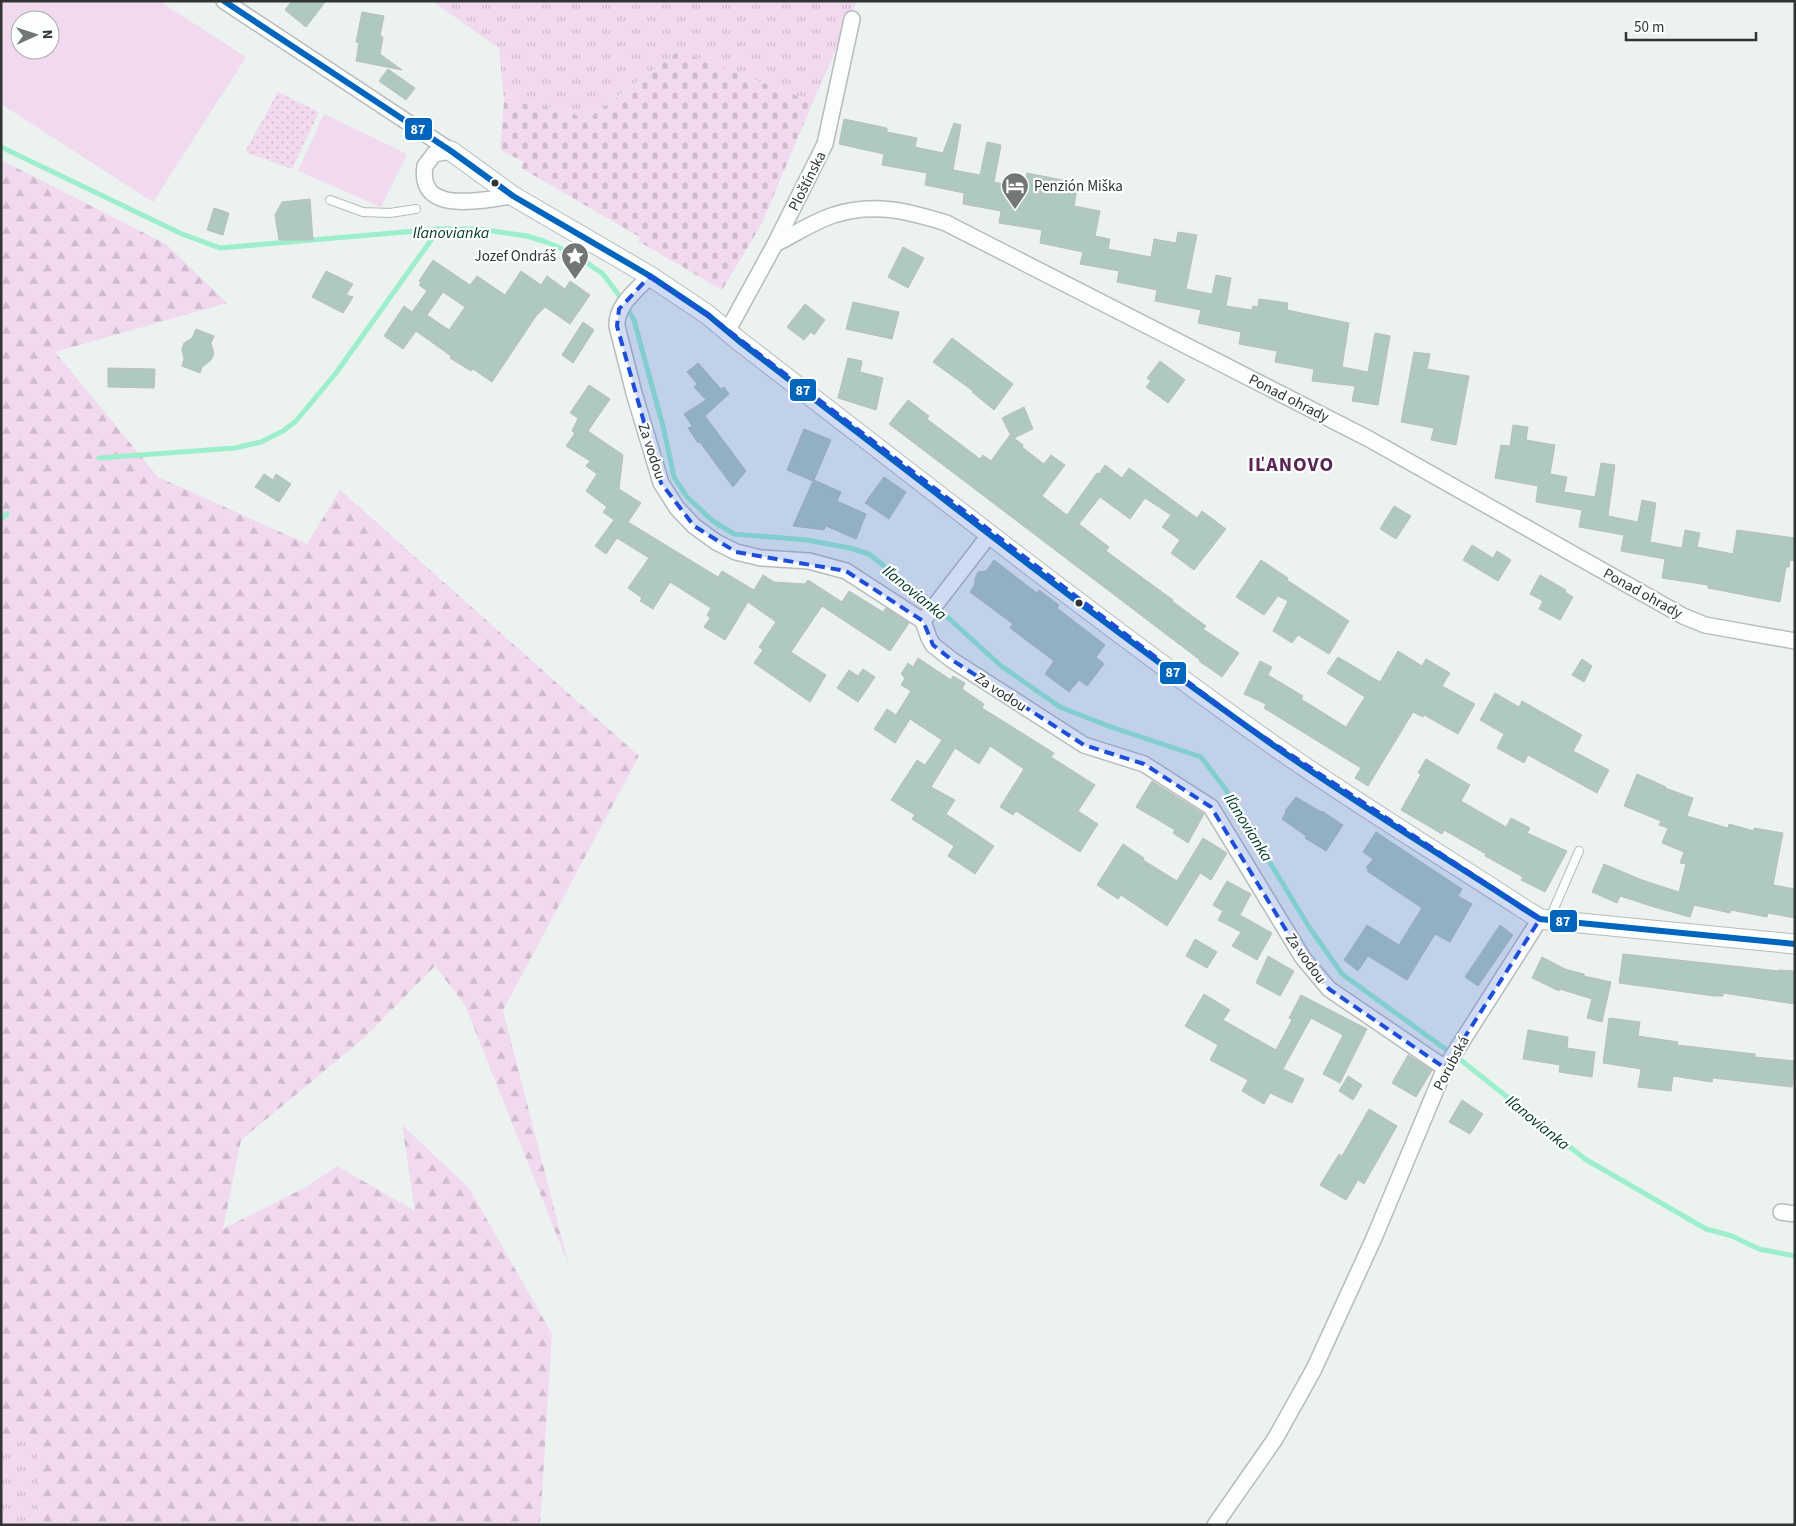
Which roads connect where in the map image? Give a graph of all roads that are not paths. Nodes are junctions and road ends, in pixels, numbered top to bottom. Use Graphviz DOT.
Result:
graph roads {
  1 [pos="224,1"];
  2 [pos="852,19"];
  3 [pos="451,151"];
  4 [pos="513,196"];
  5 [pos="330,200"];
  6 [pos="416,209"];
  7 [pos="775,244"];
  8 [pos="650,276"];
  9 [pos="728,330"];
  10 [pos="990,534"];
  11 [pos="925,618"];
  12 [pos="1795,641"];
  13 [pos="1579,851"];
  14 [pos="1544,919"];
  15 [pos="1795,944"];
  16 [pos="1447,1065"];
  17 [pos="1215,1525"];
  1 -- 3 [label="street"];
  2 -- 7 [label="street, Ploštínska"];
  3 -- 4 [label="street"];
  3 -- 4 [label="street"];
  4 -- 8 [label="street"];
  5 -- 6 [label="lane"];
  7 -- 9 [label="street, Ploštínska"];
  7 -- 12 [label="street, Ponad ohrady"];
  8 -- 9 [label="street"];
  8 -- 11 [label="street, Za vodou"];
  9 -- 10 [label="street"];
  10 -- 11 [label="street"];
  10 -- 14 [label="street"];
  11 -- 16 [label="street, Za vodou"];
  13 -- 14 [label="lane"];
  14 -- 15 [label="street"];
  14 -- 16 [label="street, Porubská"];
  16 -- 17 [label="street, Porubská"];
}
